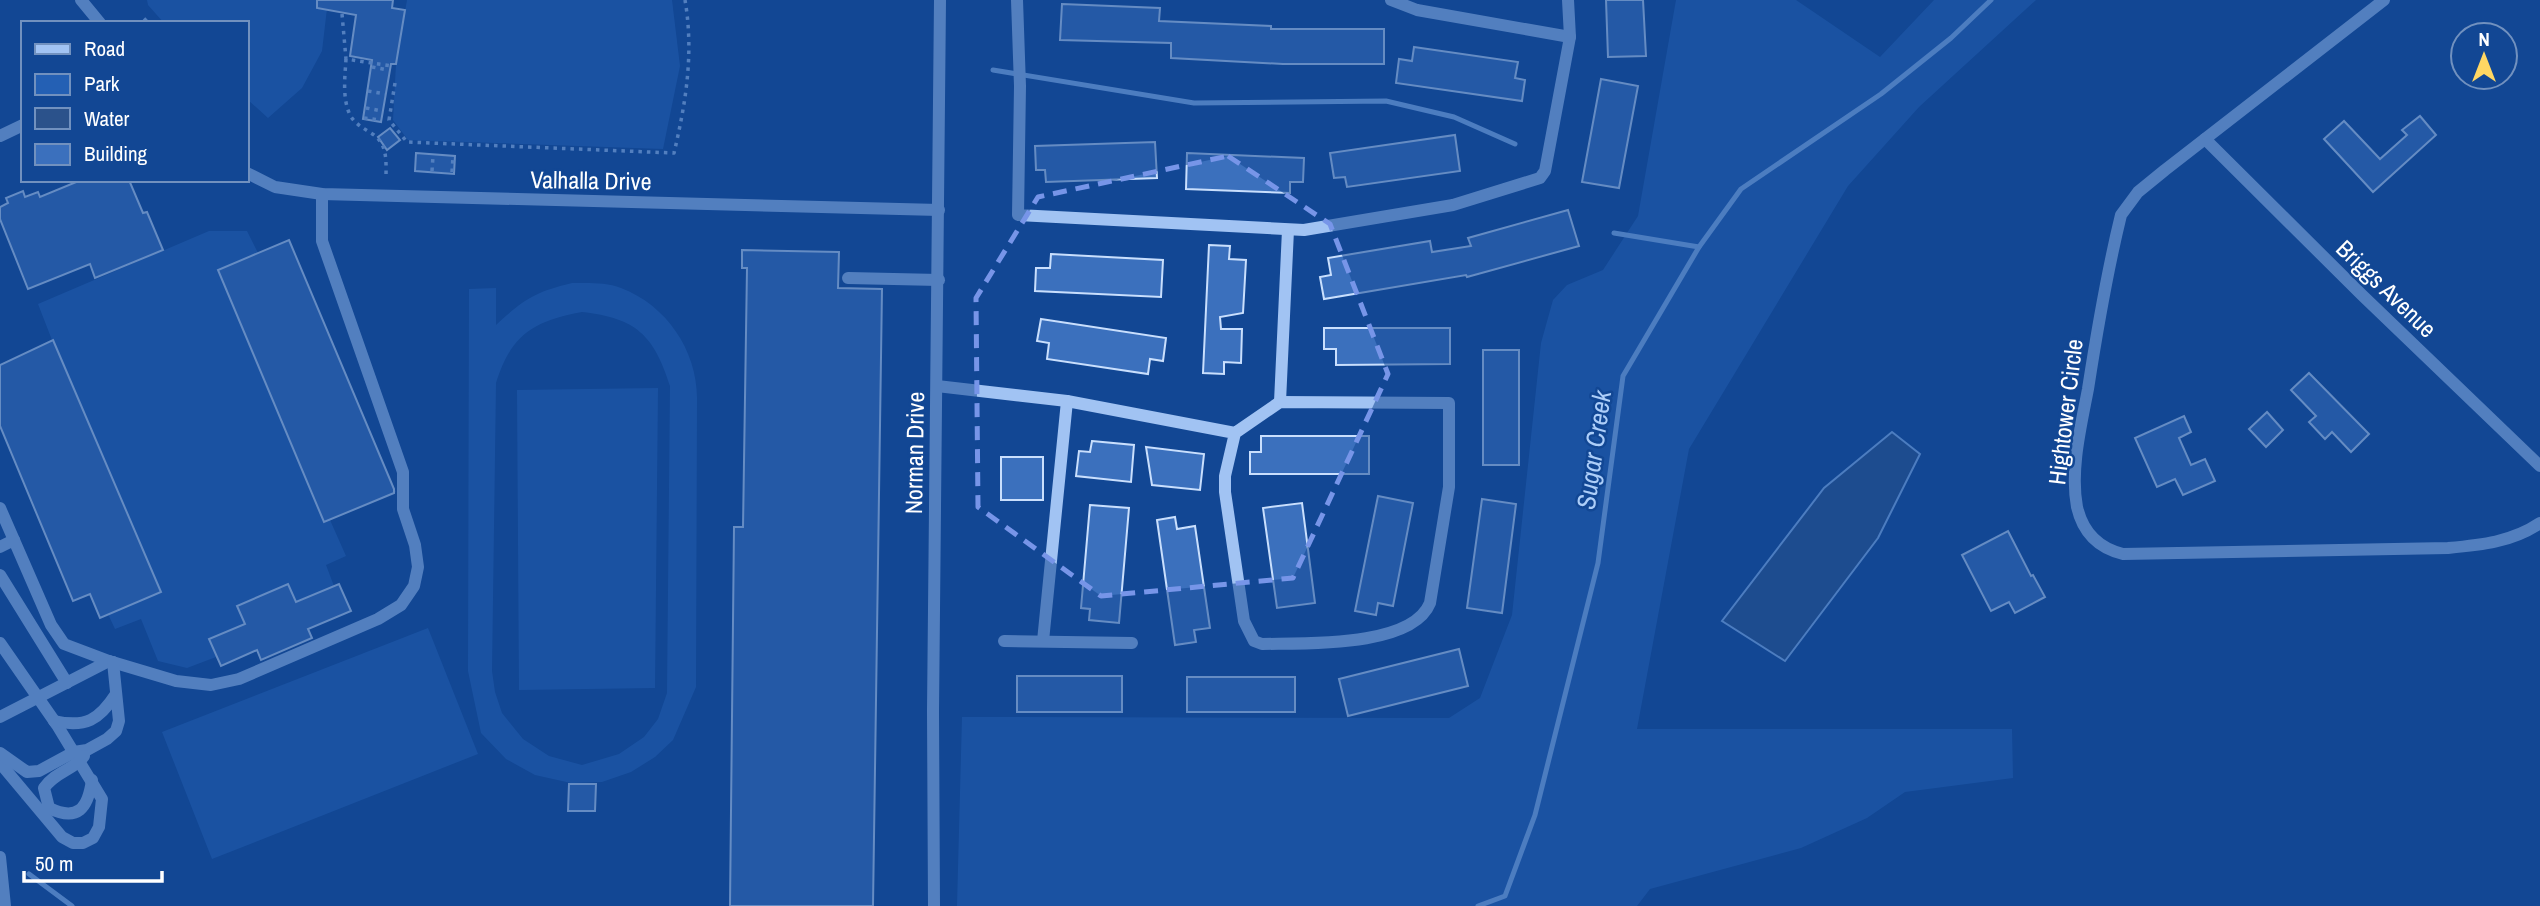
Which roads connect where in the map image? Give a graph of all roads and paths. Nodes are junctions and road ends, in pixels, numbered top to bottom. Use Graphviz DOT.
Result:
graph roads {
  1 [pos="81,0"];
  2 [pos="685,0"];
  3 [pos="940,0"];
  4 [pos="1017,0"];
  5 [pos="1391,0"];
  6 [pos="1568,0"];
  7 [pos="2384,0"];
  8 [pos="342,14"];
  9 [pos="149,16"];
  10 [pos="98,21"];
  11 [pos="144,21"];
  12 [pos="1570,37"];
  13 [pos="346,59"];
  14 [pos="372,67"];
  15 [pos="395,83"];
  16 [pos="369,91"];
  17 [pos="385,94"];
  18 [pos="366,108"];
  19 [pos="382,111"];
  20 [pos="364,118"];
  21 [pos="381,120"];
  22 [pos="21,126"];
  23 [pos="0,136"];
  24 [pos="2205,139"];
  25 [pos="433,156"];
  26 [pos="453,157"];
  27 [pos="432,171"];
  28 [pos="452,172"];
  29 [pos="248,174"];
  30 [pos="386,178"];
  31 [pos="322,194"];
  32 [pos="939,211"];
  33 [pos="1287,230"];
  34 [pos="848,278"];
  35 [pos="939,280"];
  36 [pos="937,386"];
  37 [pos="1067,401"];
  38 [pos="1280,402"];
  39 [pos="1235,433"];
  40 [pos="2540,466"];
  41 [pos="0,508"];
  42 [pos="2540,523"];
  43 [pos="14,540"];
  44 [pos="0,547"];
  45 [pos="0,575"];
  46 [pos="1004,641"];
  47 [pos="1043,641"];
  48 [pos="0,643"];
  49 [pos="1132,643"];
  50 [pos="111,662"];
  51 [pos="66,683"];
  52 [pos="116,694"];
  53 [pos="37,698"];
  54 [pos="0,717"];
  55 [pos="54,721"];
  56 [pos="0,755"];
  57 [pos="80,755"];
  58 [pos="92,780"];
  59 [pos="49,808"];
  60 [pos="50,822"];
  61 [pos="0,857"];
  62 [pos="5,906"];
  63 [pos="934,906"];
  1 -- 10 [label="street"];
  2 -- 15 [label="path"];
  3 -- 32 [label="street, Norman Drive"];
  4 -- 33 [label="street"];
  5 -- 12 [label="street"];
  6 -- 12 [label="street"];
  7 -- 24 [label="street, Hightower Circle"];
  8 -- 13 [label="path"];
  9 -- 11 [label="path"];
  12 -- 33 [label="street"];
  13 -- 14 [label="path"];
  13 -- 30 [label="path"];
  16 -- 17 [label="path"];
  18 -- 19 [label="path"];
  20 -- 21 [label="path"];
  22 -- 23 [label="street"];
  24 -- 40 [label="street, Briggs Avenue"];
  24 -- 42 [label="street, Hightower Circle"];
  25 -- 27 [label="path"];
  26 -- 28 [label="path"];
  29 -- 31 [label="street, Valhalla Drive"];
  31 -- 32 [label="street, Valhalla Drive"];
  31 -- 50 [label="street"];
  32 -- 35 [label="street, Norman Drive"];
  33 -- 38 [label="street"];
  34 -- 35 [label="street"];
  35 -- 36 [label="street, Norman Drive"];
  36 -- 37 [label="street"];
  36 -- 63 [label="street, Norman Drive"];
  37 -- 39 [label="street"];
  37 -- 47 [label="street"];
  38 -- 39 [label="street"];
  38 -- 39 [label="street"];
  41 -- 43 [label="street"];
  43 -- 44 [label="street"];
  43 -- 50 [label="street"];
  45 -- 51 [label="street"];
  46 -- 47 [label="street"];
  47 -- 49 [label="street"];
  48 -- 53 [label="street"];
  50 -- 51 [label="street"];
  50 -- 52 [label="street"];
  51 -- 53 [label="street"];
  52 -- 55 [label="street"];
  52 -- 57 [label="street"];
  53 -- 54 [label="street"];
  53 -- 55 [label="street"];
  55 -- 57 [label="street"];
  56 -- 57 [label="street"];
  56 -- 60 [label="street"];
  57 -- 58 [label="street"];
  57 -- 59 [label="street"];
  58 -- 59 [label="street"];
  58 -- 60 [label="street"];
  59 -- 60 [label="street"];
  61 -- 62 [label="street"];
}
